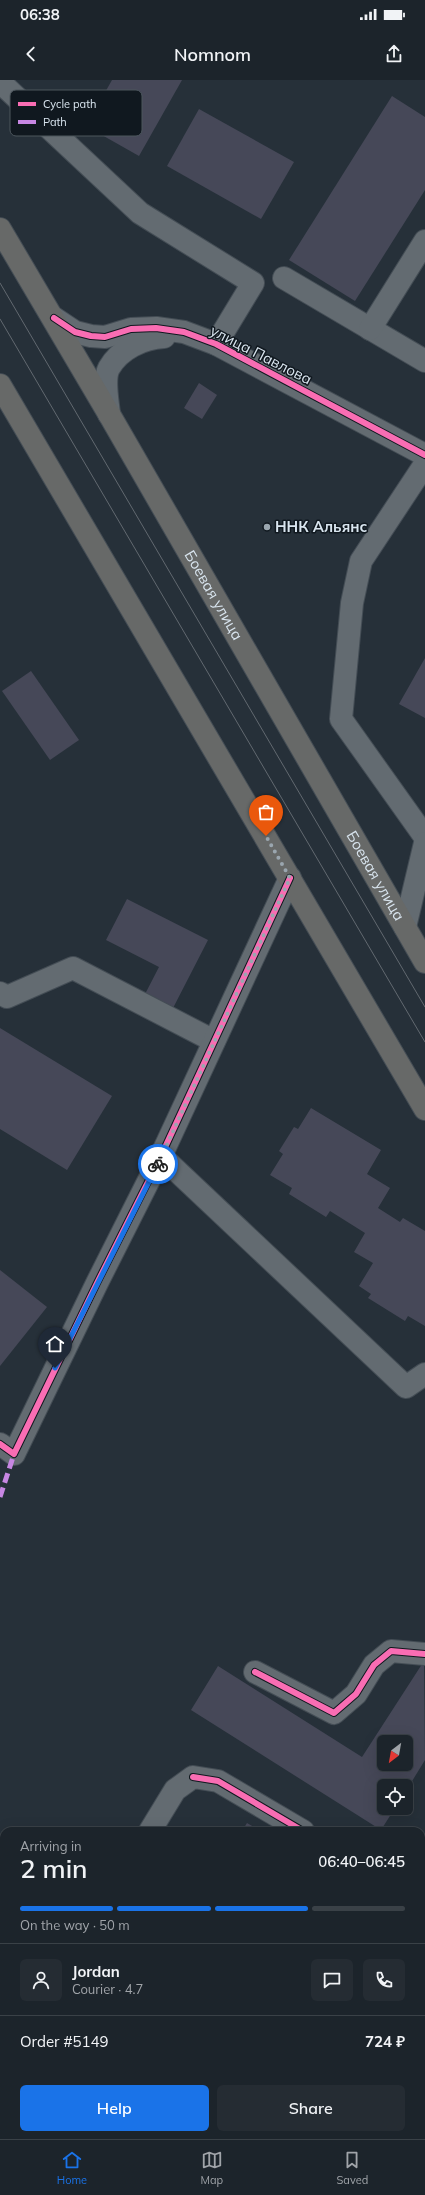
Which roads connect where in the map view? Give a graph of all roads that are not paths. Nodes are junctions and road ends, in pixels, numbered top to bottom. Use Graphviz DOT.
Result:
graph roads {
  1 [pos="0,82"];
  2 [pos="10,91"];
  3 [pos="58,136"];
  4 [pos="0,229"];
  5 [pos="425,241"];
  6 [pos="284,278"];
  7 [pos="54,318"];
  8 [pos="370,329"];
  9 [pos="216,344"];
  10 [pos="425,361"];
  11 [pos="0,385"];
  12 [pos="109,414"];
  13 [pos="425,455"];
  14 [pos="425,464"];
  15 [pos="425,837"];
  16 [pos="425,843"];
  17 [pos="290,878"];
  18 [pos="405,927"];
  19 [pos="425,962"];
  20 [pos="0,993"];
  21 [pos="214,1042"];
  22 [pos="425,1109"];
  23 [pos="162,1156"];
  24 [pos="425,1374"];
  25 [pos="0,1444"];
  26 [pos="425,1654"];
  27 [pos="255,1672"];
  28 [pos="152,1827"];
  29 [pos="296,1827"];
  1 -- 2 [label="street"];
  3 -- 9 [label="street"];
  4 -- 7 [label="main road, Боевая улица"];
  5 -- 8 [label="street"];
  6 -- 8 [label="street"];
  7 -- 9 [label="street, улица Павлова"];
  7 -- 12 [label="main road, Боевая улица"];
  8 -- 10 [label="street"];
  9 -- 12 [label="street, улица Павлова"];
  9 -- 13 [label="street, улица Павлова"];
  11 -- 17 [label="main road"];
  12 -- 18 [label="main road, Боевая улица"];
  14 -- 15 [label="street"];
  16 -- 18 [label="street"];
  17 -- 21 [label="street"];
  17 -- 22 [label="main road"];
  18 -- 19 [label="main road, Боевая улица"];
  20 -- 21 [label="street"];
  21 -- 23 [label="street"];
  23 -- 24 [label="street"];
  23 -- 25 [label="street"];
  26 -- 27 [label="street"];
  28 -- 29 [label="street"];
}
